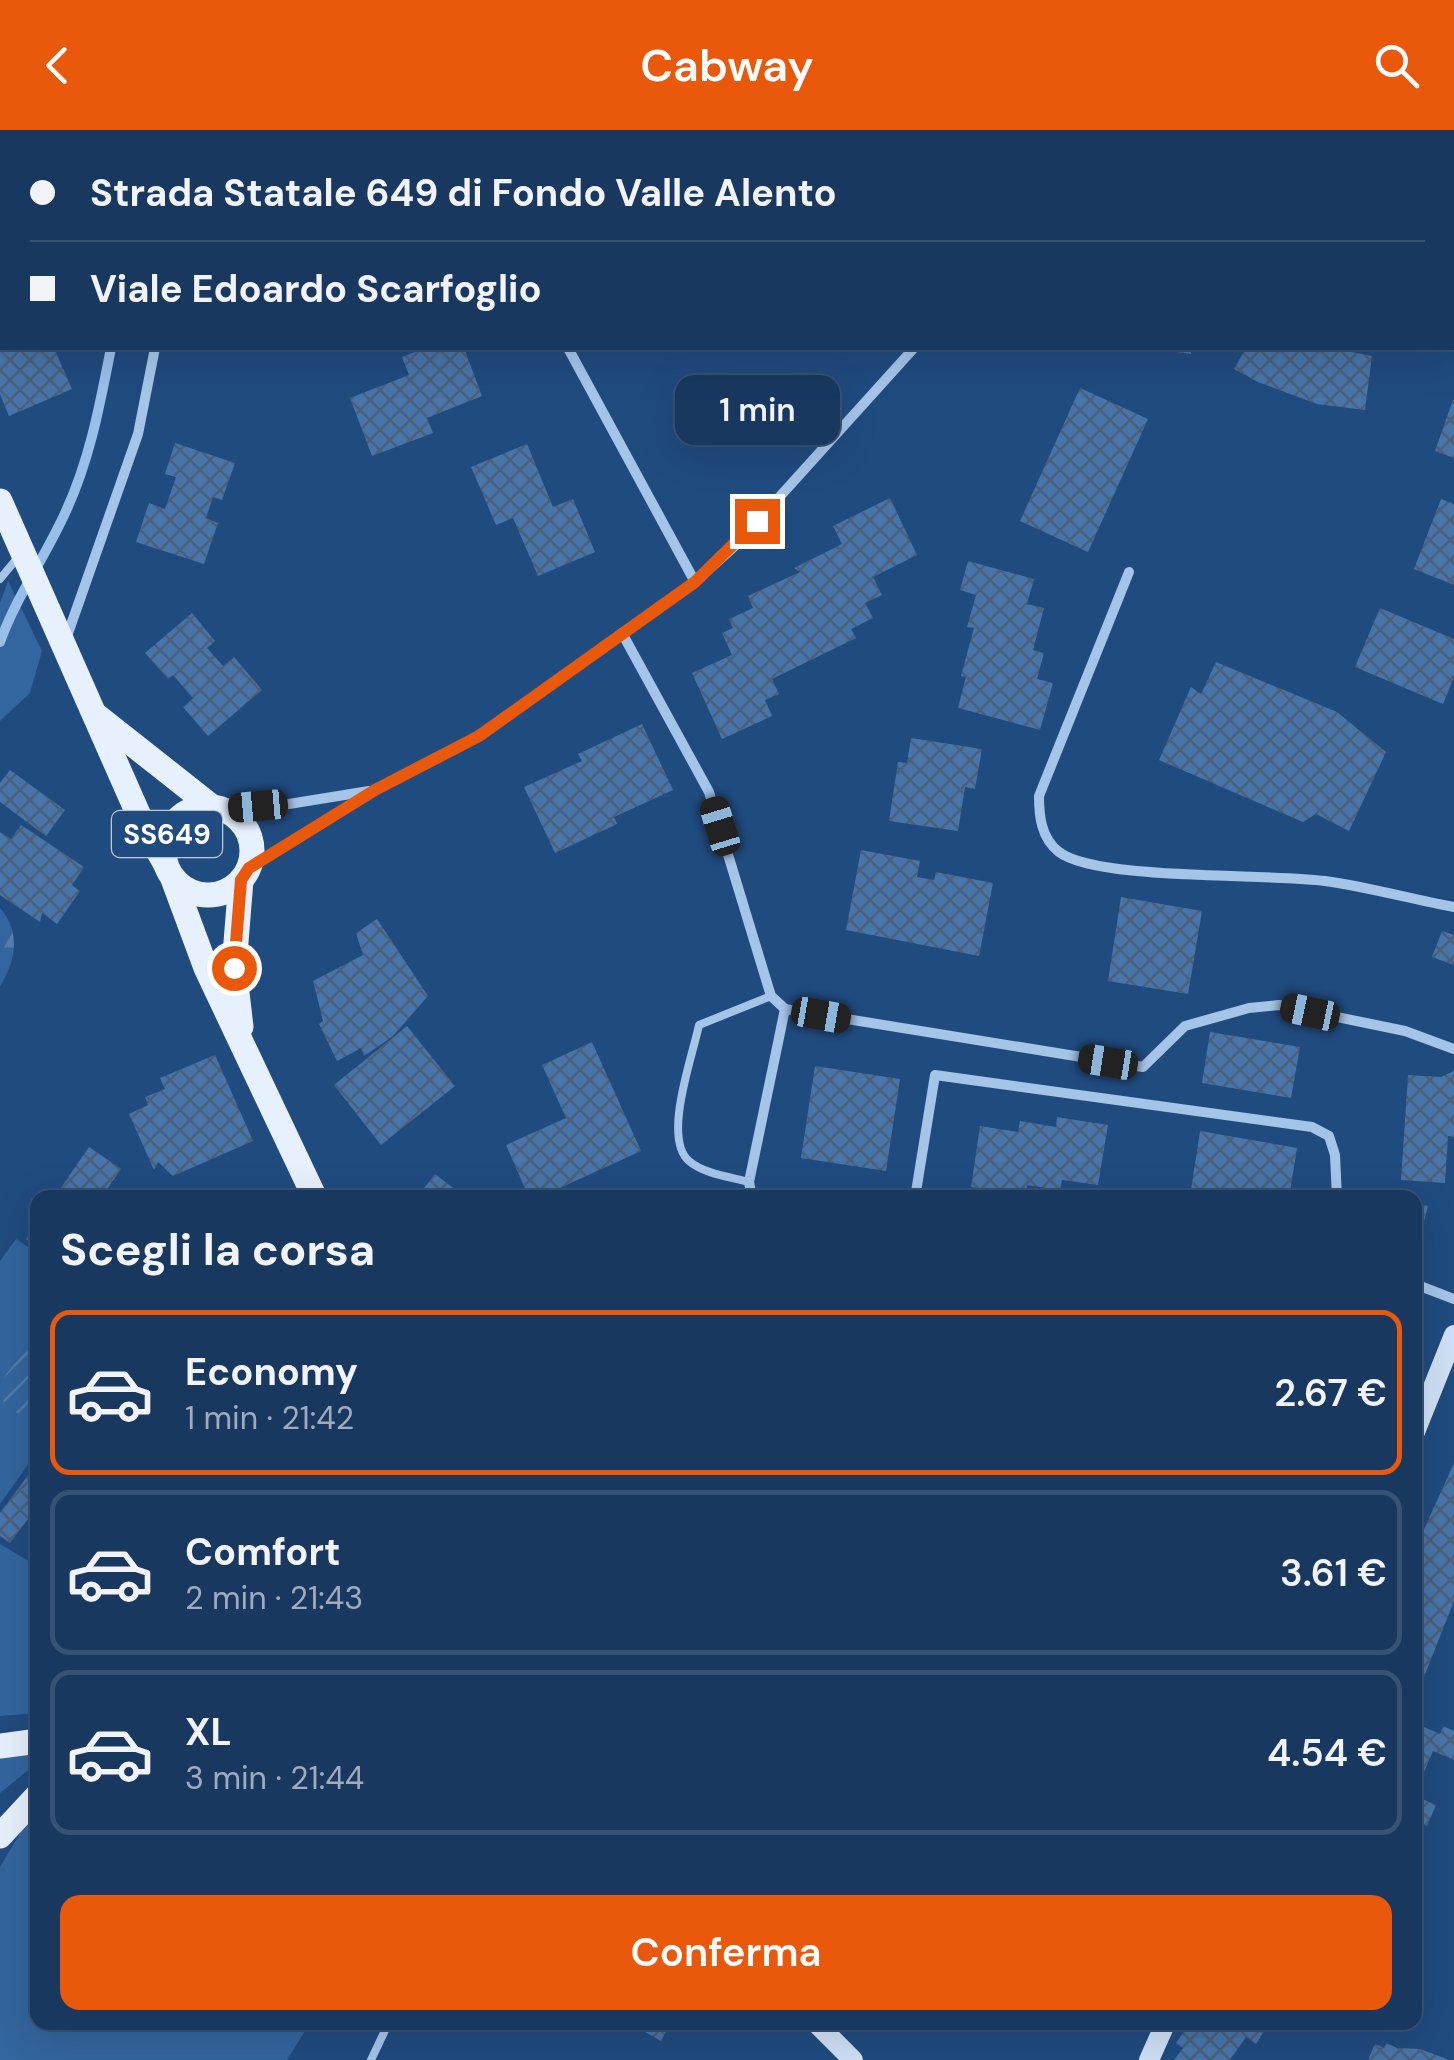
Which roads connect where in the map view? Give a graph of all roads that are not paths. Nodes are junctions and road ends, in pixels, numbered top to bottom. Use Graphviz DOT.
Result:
graph roads {
  1 [pos="156,350"];
  2 [pos="569,350"];
  3 [pos="912,350"];
  4 [pos="0,502"];
  5 [pos="18,541"];
  6 [pos="1129,572"];
  7 [pos="0,579"];
  8 [pos="695,582"];
  9 [pos="622,632"];
  10 [pos="64,645"];
  11 [pos="94,714"];
  12 [pos="375,790"];
  13 [pos="217,808"];
  14 [pos="170,872"];
  15 [pos="245,874"];
  16 [pos="1454,908"];
  17 [pos="771,996"];
  18 [pos="785,1009"];
  19 [pos="1454,1049"];
  20 [pos="244,1052"];
  21 [pos="749,1182"];
  22 [pos="311,1190"];
  23 [pos="750,1190"];
  24 [pos="916,1190"];
  25 [pos="1337,1190"];
  26 [pos="1422,1287"];
  27 [pos="1454,1299"];
  28 [pos="1454,1335"];
  29 [pos="1422,1415"];
  30 [pos="30,1742"];
  31 [pos="0,1746"];
  32 [pos="30,1803"];
  33 [pos="0,1836"];
  34 [pos="384,2030"];
  35 [pos="823,2030"];
  36 [pos="1162,2030"];
  37 [pos="1149,2057"];
  38 [pos="371,2060"];
  39 [pos="853,2060"];
  1 -- 10 [label="street"];
  2 -- 8 [label="street"];
  3 -- 8 [label="street"];
  4 -- 5 [label="main road, SS649"];
  5 -- 7 [label="lane"];
  5 -- 10 [label="main road, SS649"];
  6 -- 16 [label="street"];
  8 -- 9 [label="street"];
  9 -- 12 [label="street"];
  9 -- 17 [label="street"];
  10 -- 11 [label="main road, SS649"];
  11 -- 13 [label="main road, SS649"];
  11 -- 14 [label="main road, SS649"];
  12 -- 13 [label="street"];
  12 -- 15 [label="street"];
  13 -- 14 [label="main road, SS649"];
  13 -- 15 [label="main road, SS649"];
  14 -- 15 [label="main road, SS649"];
  14 -- 20 [label="main road, SS649"];
  15 -- 20 [label="main road, SS649"];
  17 -- 18 [label="street"];
  17 -- 21 [label="lane"];
  18 -- 19 [label="street"];
  18 -- 21 [label="street"];
  20 -- 22 [label="main road, SS649"];
  21 -- 23 [label="street"];
  24 -- 25 [label="street"];
  26 -- 27 [label="street"];
  28 -- 29 [label="main road"];
  30 -- 31 [label="main road"];
  32 -- 33 [label="main road"];
  34 -- 38 [label="lane"];
  35 -- 39 [label="main road"];
  36 -- 37 [label="main road"];
}
